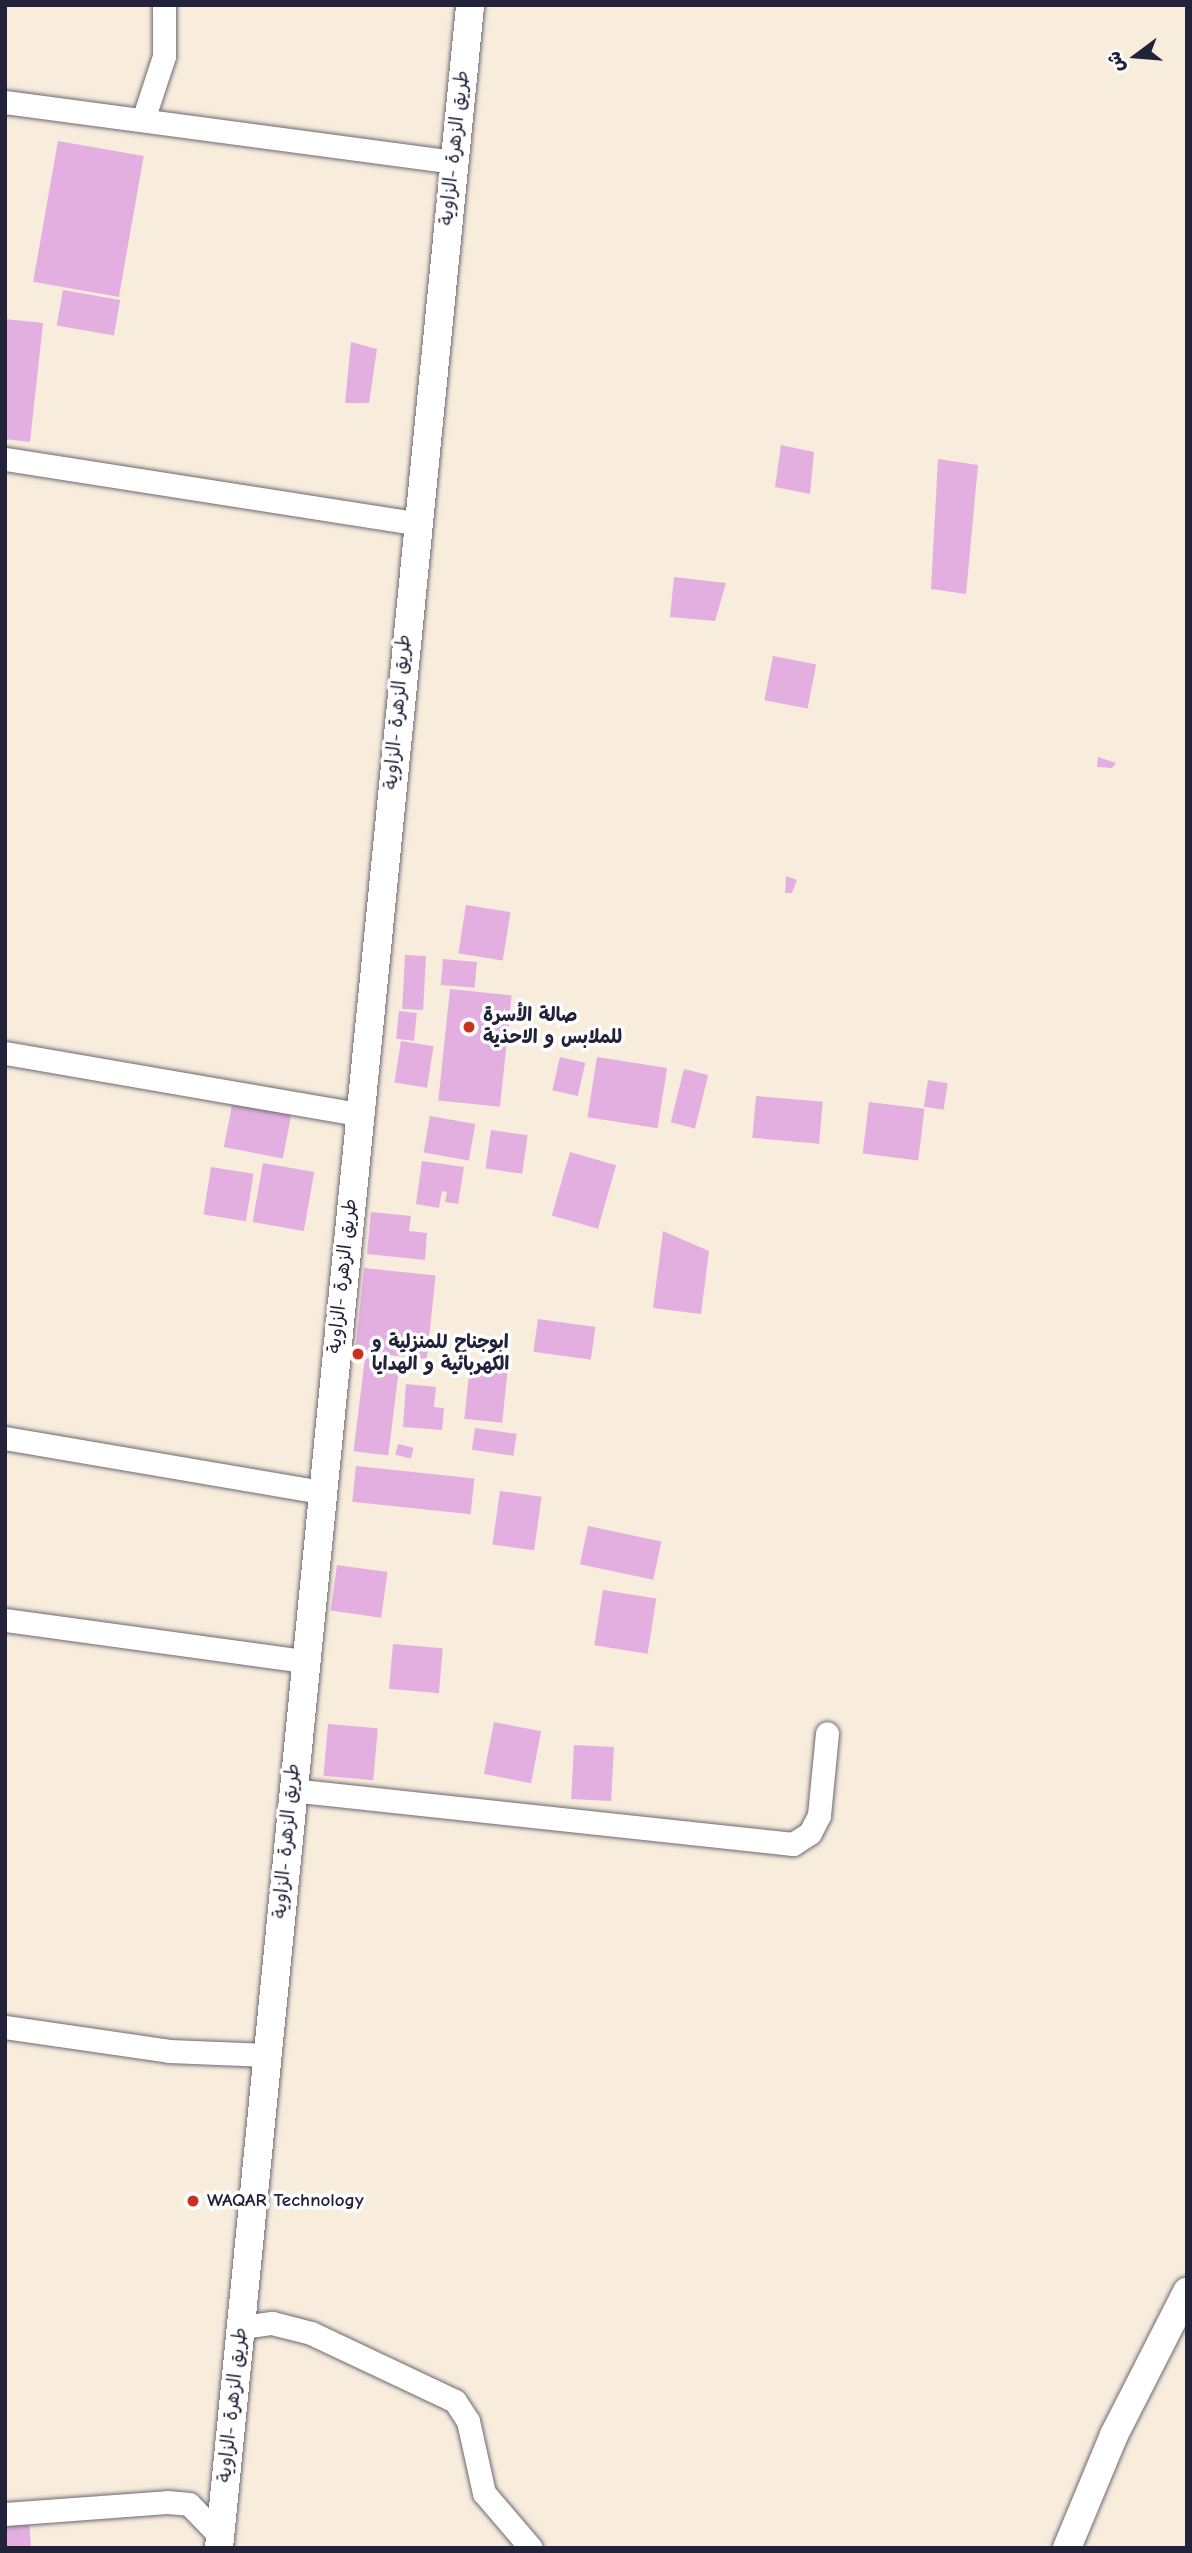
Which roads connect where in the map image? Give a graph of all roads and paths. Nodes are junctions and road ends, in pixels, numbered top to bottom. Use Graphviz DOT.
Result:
graph roads {
  1 [pos="164,5"];
  2 [pos="470,5"];
  3 [pos="5,102"];
  4 [pos="143,120"];
  5 [pos="453,162"];
  6 [pos="5,459"];
  7 [pos="415,523"];
  8 [pos="5,1053"];
  9 [pos="359,1114"];
  10 [pos="5,1438"];
  11 [pos="322,1492"];
  12 [pos="5,1620"];
  13 [pos="304,1661"];
  14 [pos="827,1733"];
  15 [pos="291,1790"];
  16 [pos="5,2027"];
  17 [pos="267,2056"];
  18 [pos="1187,2292"];
  19 [pos="242,2327"];
  20 [pos="5,2514"];
  21 [pos="219,2542"];
  22 [pos="531,2548"];
  23 [pos="1067,2548"];
  1 -- 4 [label="street"];
  2 -- 5 [label="main road, طريق الزهرة -الزاوية"];
  3 -- 4 [label="street"];
  4 -- 5 [label="street"];
  5 -- 7 [label="main road, طريق الزهرة -الزاوية"];
  6 -- 7 [label="street"];
  7 -- 9 [label="main road, طريق الزهرة -الزاوية"];
  8 -- 9 [label="street"];
  9 -- 11 [label="main road, طريق الزهرة -الزاوية"];
  10 -- 11 [label="street"];
  11 -- 13 [label="main road, طريق الزهرة -الزاوية"];
  12 -- 13 [label="street"];
  13 -- 15 [label="main road, طريق الزهرة -الزاوية"];
  14 -- 15 [label="street"];
  15 -- 17 [label="main road, طريق الزهرة -الزاوية"];
  16 -- 17 [label="street"];
  17 -- 19 [label="main road, طريق الزهرة -الزاوية"];
  18 -- 23 [label="main road"];
  19 -- 21 [label="main road, طريق الزهرة -الزاوية"];
  19 -- 22 [label="street"];
  20 -- 21 [label="street"];
}
